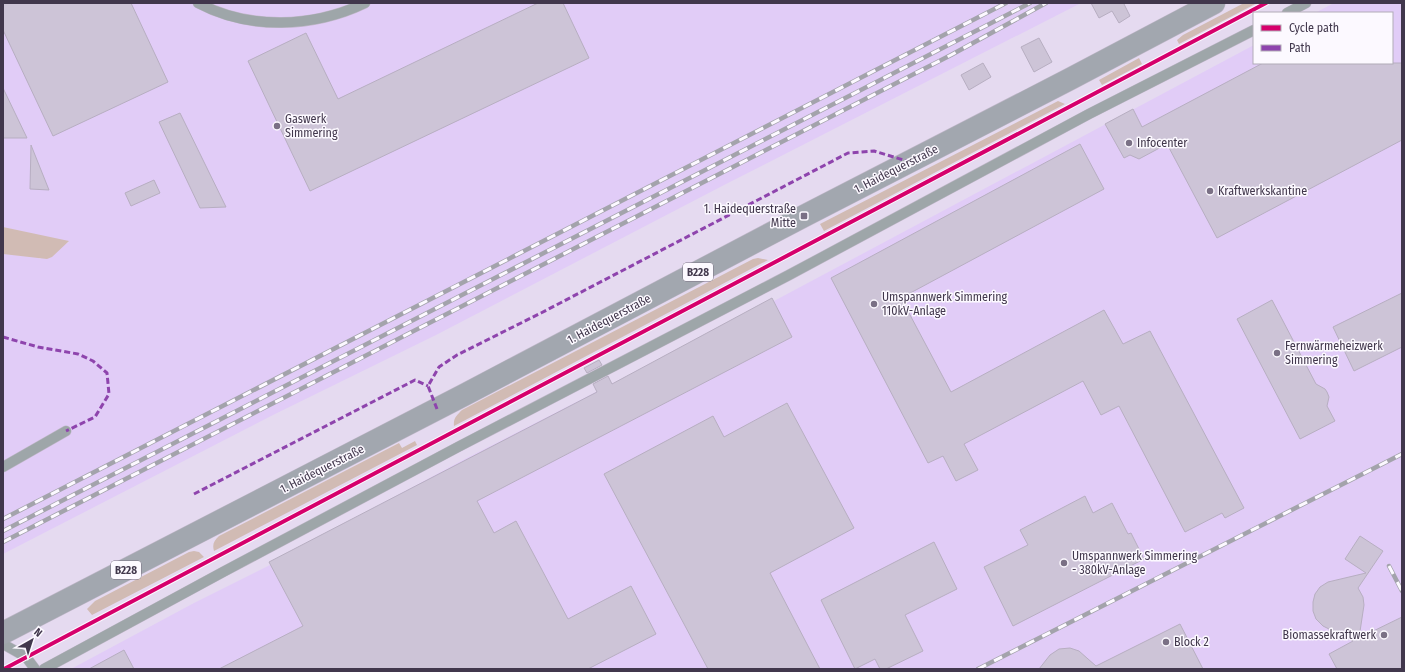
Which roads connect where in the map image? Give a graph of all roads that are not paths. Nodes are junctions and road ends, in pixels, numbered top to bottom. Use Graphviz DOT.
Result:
graph roads {
  1 [pos="198,3"];
  2 [pos="365,3"];
  3 [pos="1214,3"];
  4 [pos="1306,3"];
  5 [pos="1289,12"];
  6 [pos="1253,31"];
  7 [pos="66,431"];
  8 [pos="3,467"];
  9 [pos="3,633"];
  10 [pos="3,644"];
  11 [pos="35,669"];
  12 [pos="44,669"];
  1 -- 2 [label="lane"];
  3 -- 9 [label="main road, 1. Haidequerstraße / B228"];
  4 -- 5 [label="lane"];
  6 -- 12 [label="lane"];
  7 -- 8 [label="lane"];
  10 -- 11 [label="lane"];
}
